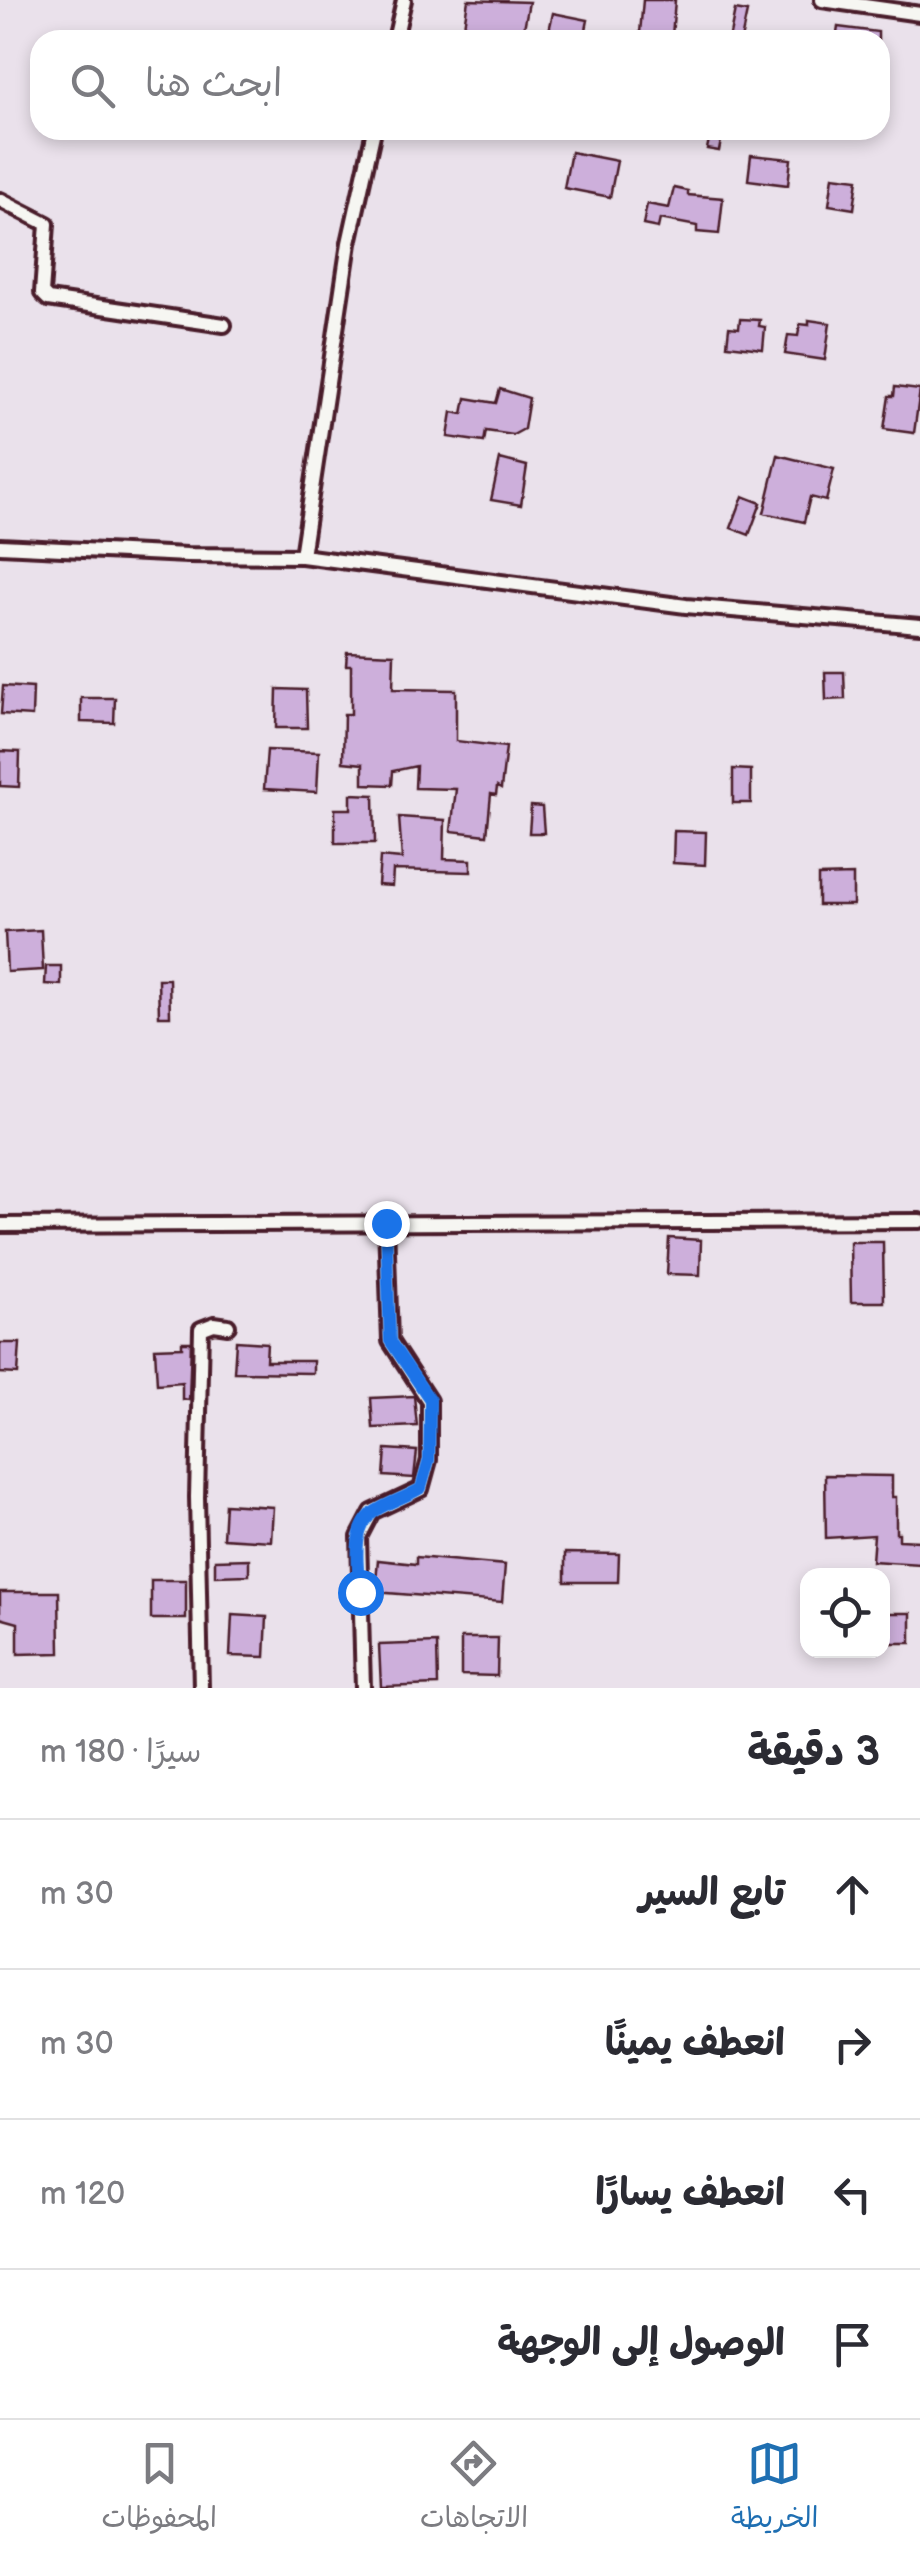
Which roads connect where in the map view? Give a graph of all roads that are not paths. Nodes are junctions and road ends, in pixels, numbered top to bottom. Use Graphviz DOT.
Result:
graph roads {
  1 [pos="404,0"];
  2 [pos="822,0"];
  3 [pos="920,14"];
  4 [pos="397,30"];
  5 [pos="372,140"];
  6 [pos="0,200"];
  7 [pos="224,325"];
  8 [pos="0,546"];
  9 [pos="302,556"];
  10 [pos="920,626"];
  11 [pos="920,1222"];
  12 [pos="386,1223"];
  13 [pos="0,1225"];
  14 [pos="228,1326"];
  15 [pos="201,1688"];
  16 [pos="363,1688"];
  1 -- 4 [label="street"];
  2 -- 3 [label="street"];
  5 -- 9 [label="street"];
  6 -- 7 [label="street"];
  8 -- 9 [label="street"];
  9 -- 10 [label="street"];
  11 -- 12 [label="street"];
  12 -- 13 [label="street"];
  12 -- 16 [label="street"];
  14 -- 15 [label="street"];
}
